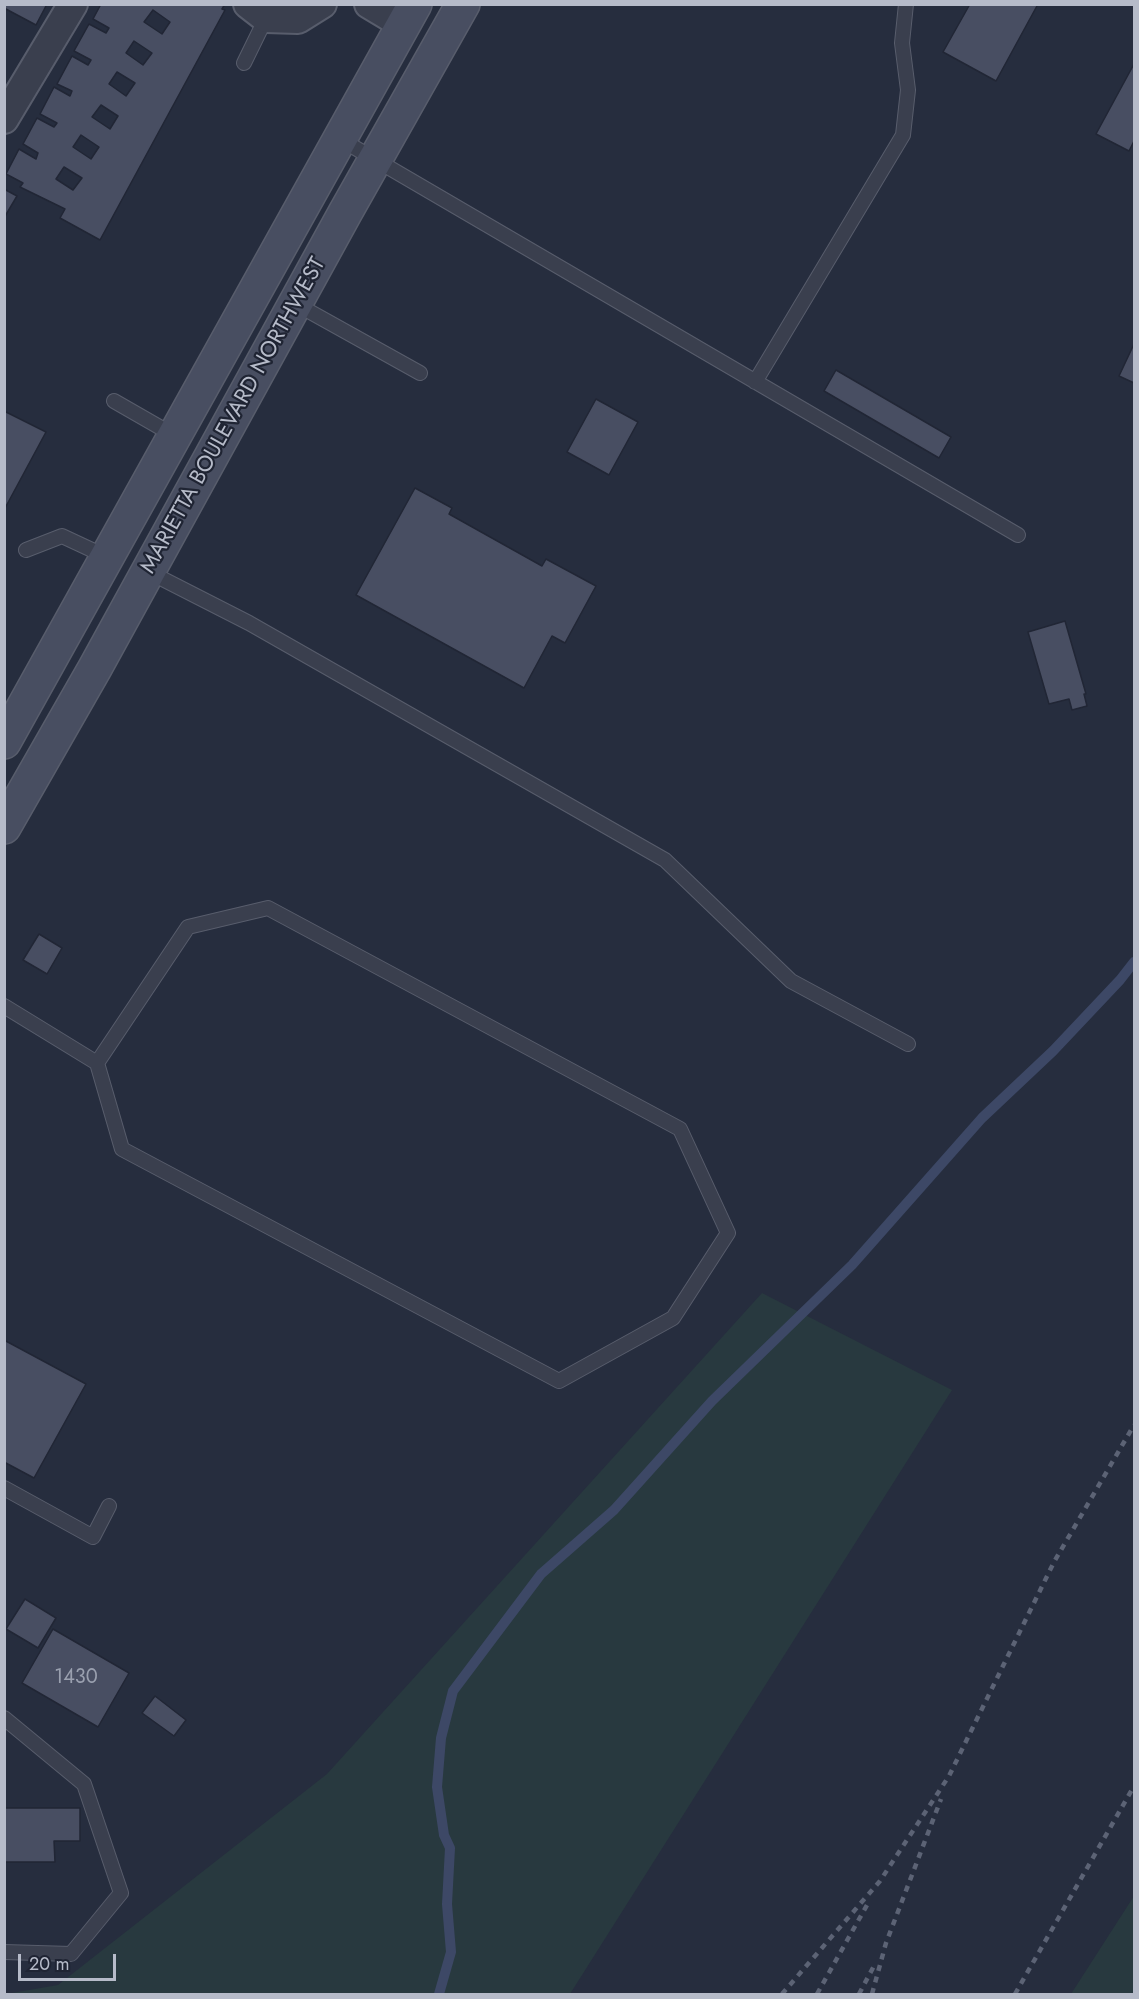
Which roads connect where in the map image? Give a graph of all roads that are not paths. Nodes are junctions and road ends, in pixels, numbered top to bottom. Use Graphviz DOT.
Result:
graph roads {
  1 [pos="73,4"];
  2 [pos="322,4"];
  3 [pos="369,4"];
  4 [pos="463,4"];
  5 [pos="906,4"];
  6 [pos="257,11"];
  7 [pos="410,15"];
  8 [pos="244,63"];
  9 [pos="4,119"];
  10 [pos="340,140"];
  11 [pos="376,159"];
  12 [pos="296,304"];
  13 [pos="420,373"];
  14 [pos="755,382"];
  15 [pos="114,401"];
  16 [pos="175,436"];
  17 [pos="1018,535"];
  18 [pos="26,550"];
  19 [pos="107,557"];
  20 [pos="149,572"];
  21 [pos="4,742"];
  22 [pos="4,827"];
  23 [pos="4,1006"];
  24 [pos="908,1044"];
  25 [pos="97,1064"];
  26 [pos="4,1488"];
  27 [pos="109,1506"];
  28 [pos="4,1718"];
  29 [pos="4,1952"];
  1 -- 9 [label="street"];
  2 -- 6 [label="street"];
  3 -- 7 [label="street"];
  4 -- 11 [label="main road, MARIETTA BOULEVARD NORTHWEST"];
  5 -- 14 [label="lane"];
  6 -- 8 [label="lane"];
  7 -- 10 [label="main road"];
  10 -- 11 [label="lane"];
  10 -- 16 [label="main road"];
  11 -- 12 [label="main road, MARIETTA BOULEVARD NORTHWEST"];
  11 -- 14 [label="lane"];
  12 -- 13 [label="lane"];
  12 -- 20 [label="main road, MARIETTA BOULEVARD NORTHWEST"];
  14 -- 17 [label="lane"];
  15 -- 16 [label="lane"];
  16 -- 19 [label="main road"];
  18 -- 19 [label="lane"];
  19 -- 21 [label="main road"];
  20 -- 22 [label="main road, MARIETTA BOULEVARD NORTHWEST"];
  20 -- 24 [label="lane"];
  23 -- 25 [label="lane"];
  25 -- 25 [label="lane"];
  26 -- 27 [label="lane"];
  28 -- 29 [label="lane"];
}
